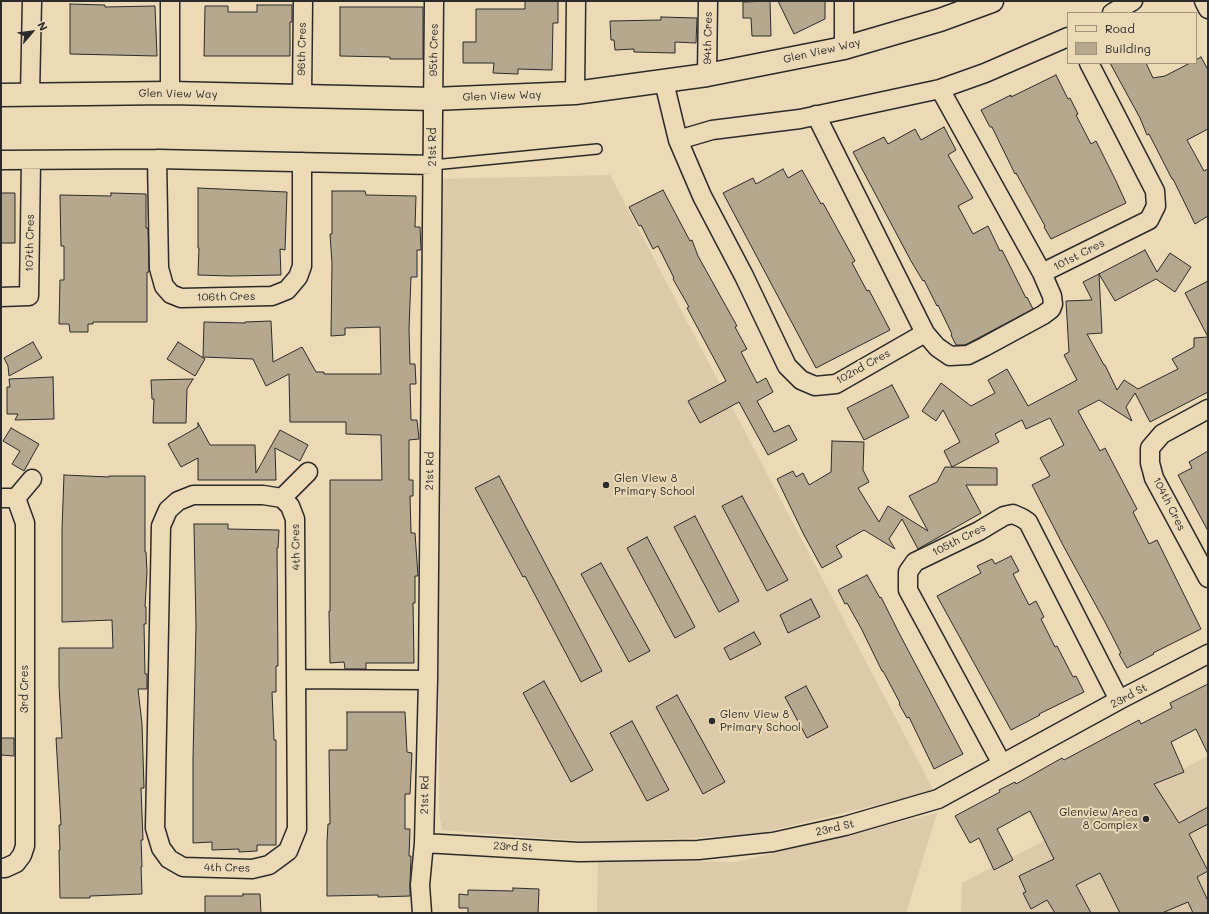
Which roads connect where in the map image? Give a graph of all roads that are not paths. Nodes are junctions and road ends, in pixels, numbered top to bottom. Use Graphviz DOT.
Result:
graph roads {
  1 [pos="32,1"];
  2 [pos="170,1"];
  3 [pos="303,1"];
  4 [pos="434,1"];
  5 [pos="576,1"];
  6 [pos="708,1"];
  7 [pos="844,1"];
  8 [pos="1133,1"];
  9 [pos="1204,1"];
  10 [pos="989,2"];
  11 [pos="1208,9"];
  12 [pos="1114,12"];
  13 [pos="1067,36"];
  14 [pos="844,48"];
  15 [pos="1090,64"];
  16 [pos="707,75"];
  17 [pos="664,82"];
  18 [pos="940,89"];
  19 [pos="170,93"];
  20 [pos="30,94"];
  21 [pos="575,94"];
  22 [pos="1,95"];
  23 [pos="302,96"];
  24 [pos="433,99"];
  25 [pos="816,115"];
  26 [pos="678,140"];
  27 [pos="597,149"];
  28 [pos="156,159"];
  29 [pos="1,160"];
  30 [pos="31,161"];
  31 [pos="302,162"];
  32 [pos="433,165"];
  33 [pos="1042,273"];
  34 [pos="1,297"];
  35 [pos="925,333"];
  36 [pos="1208,410"];
  37 [pos="308,472"];
  38 [pos="32,479"];
  39 [pos="8,498"];
  40 [pos="282,498"];
  41 [pos="1208,578"];
  42 [pos="1208,654"];
  43 [pos="297,679"];
  44 [pos="428,680"];
  45 [pos="1119,700"];
  46 [pos="1002,764"];
  47 [pos="424,843"];
  48 [pos="1,868"];
  49 [pos="422,913"];
  1 -- 20 [label="street"];
  2 -- 19 [label="street"];
  3 -- 23 [label="street, 96th Cres"];
  4 -- 24 [label="street, 95th Cres"];
  5 -- 21 [label="street"];
  6 -- 16 [label="street, 94th Cres"];
  7 -- 14 [label="street"];
  8 -- 12 [label="street"];
  9 -- 11 [label="street"];
  10 -- 14 [label="street, Glen View Way"];
  13 -- 18 [label="street"];
  14 -- 16 [label="street, Glen View Way"];
  15 -- 33 [label="street, 101st Cres"];
  16 -- 17 [label="street, Glen View Way"];
  17 -- 21 [label="street, Glen View Way"];
  17 -- 26 [label="street, 102nd Cres"];
  18 -- 25 [label="street"];
  18 -- 33 [label="street, 101st Cres"];
  19 -- 20 [label="street, Glen View Way"];
  19 -- 23 [label="street, Glen View Way"];
  20 -- 22 [label="street, Glen View Way"];
  21 -- 24 [label="street, Glen View Way"];
  23 -- 24 [label="street, Glen View Way"];
  24 -- 32 [label="street, 21st Rd"];
  25 -- 26 [label="street"];
  25 -- 35 [label="street"];
  26 -- 35 [label="street, 102nd Cres"];
  27 -- 32 [label="lane"];
  28 -- 30 [label="street"];
  28 -- 31 [label="street"];
  28 -- 31 [label="street, 106th Cres"];
  29 -- 30 [label="street"];
  30 -- 34 [label="street, 107th Cres"];
  31 -- 32 [label="street"];
  32 -- 44 [label="street, 21st Rd"];
  33 -- 35 [label="street"];
  36 -- 41 [label="street, 104th Cres"];
  37 -- 40 [label="street"];
  38 -- 39 [label="street, 3rd Cres"];
  39 -- 48 [label="street, 3rd Cres"];
  40 -- 43 [label="street, 4th Cres"];
  40 -- 43 [label="street, 4th Cres"];
  42 -- 45 [label="street, 23rd St"];
  43 -- 44 [label="street"];
  44 -- 47 [label="street, 21st Rd"];
  45 -- 46 [label="street, 23rd St"];
  45 -- 46 [label="street, 105th Cres"];
  46 -- 47 [label="street, 23rd St"];
  47 -- 49 [label="street, 21st Rd"];
}
